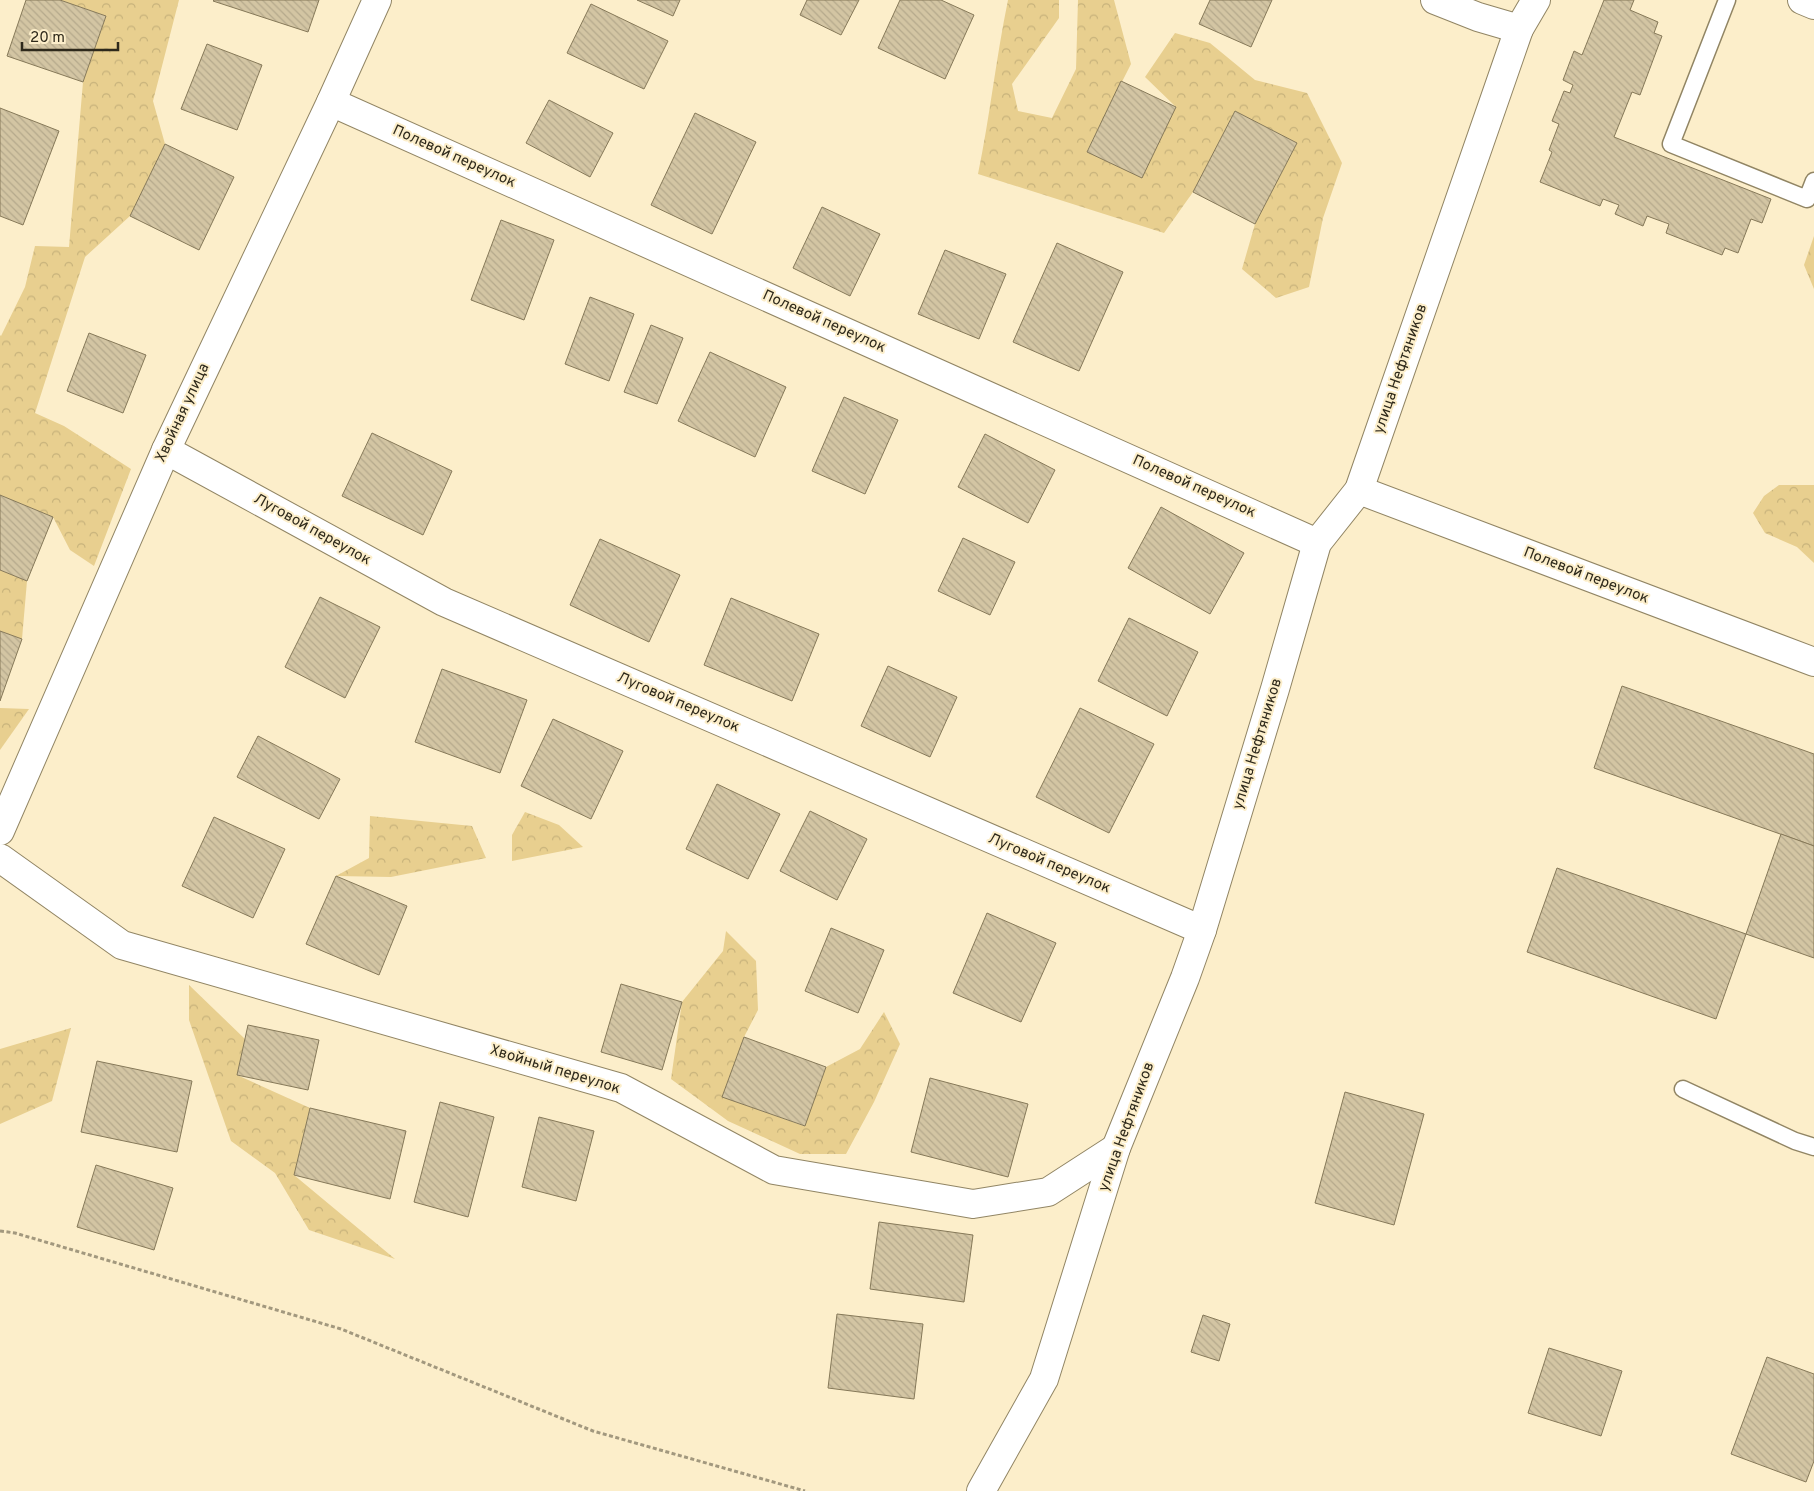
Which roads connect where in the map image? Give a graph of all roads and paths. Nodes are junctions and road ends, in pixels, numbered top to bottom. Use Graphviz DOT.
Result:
graph roads {
  1 [pos="376,0"];
  2 [pos="1435,0"];
  3 [pos="1536,0"];
  4 [pos="1727,0"];
  5 [pos="1802,0"];
  6 [pos="1814,5"];
  7 [pos="1519,29"];
  8 [pos="331,102"];
  9 [pos="1814,181"];
  10 [pos="166,450"];
  11 [pos="1358,490"];
  12 [pos="1317,543"];
  13 [pos="1814,662"];
  14 [pos="0,831"];
  15 [pos="0,858"];
  16 [pos="1202,930"];
  17 [pos="1683,1089"];
  18 [pos="1814,1147"];
  19 [pos="1116,1148"];
  20 [pos="0,1231"];
  21 [pos="805,1491"];
  22 [pos="981,1491"];
  1 -- 8 [label="street, Хвойная улица"];
  2 -- 7 [label="street"];
  3 -- 7 [label="street, улица Нефтяников"];
  4 -- 9 [label="lane"];
  5 -- 6 [label="street"];
  7 -- 11 [label="street, улица Нефтяников"];
  8 -- 10 [label="street, Хвойная улица"];
  8 -- 12 [label="street, Полевой переулок"];
  10 -- 14 [label="street, Хвойная улица"];
  10 -- 16 [label="street, Луговой переулок"];
  11 -- 12 [label="street, улица Нефтяников"];
  11 -- 13 [label="street, Полевой переулок"];
  12 -- 16 [label="street, улица Нефтяников"];
  15 -- 19 [label="street, Хвойный переулок"];
  16 -- 19 [label="street, улица Нефтяников"];
  17 -- 18 [label="lane"];
  19 -- 22 [label="street, улица Нефтяников"];
  20 -- 21 [label="path"];
}
